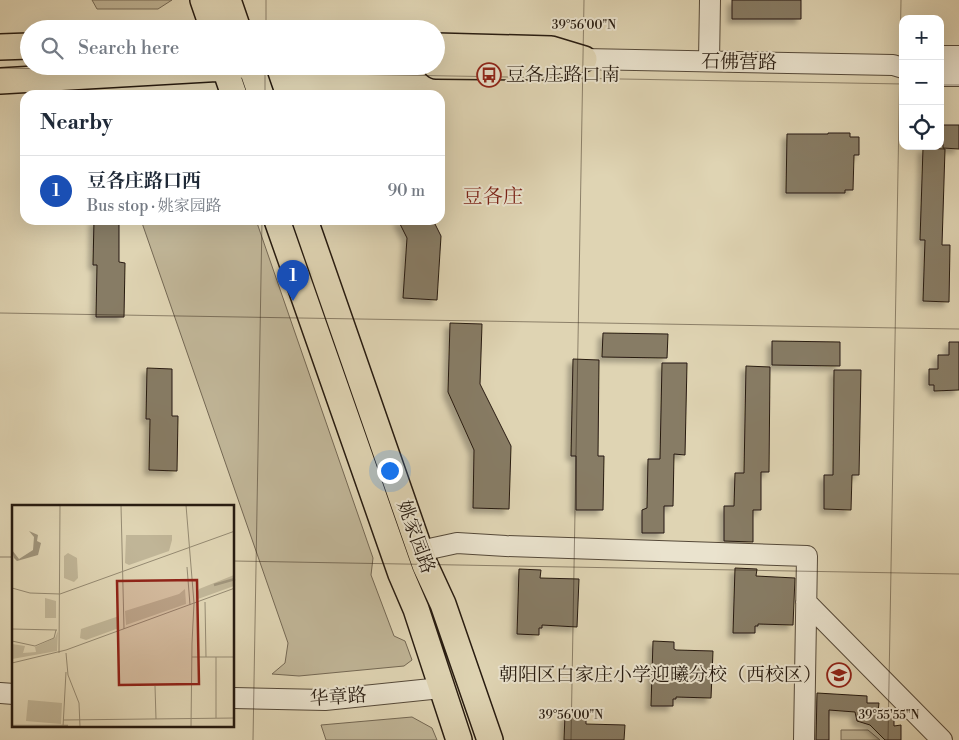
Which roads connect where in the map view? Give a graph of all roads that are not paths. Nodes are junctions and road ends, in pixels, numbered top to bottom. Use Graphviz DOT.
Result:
graph roads {
  1 [pos="203,0"];
  2 [pos="228,0"];
  3 [pos="710,0"];
  4 [pos="210,20"];
  5 [pos="235,20"];
  6 [pos="20,46"];
  7 [pos="445,46"];
  8 [pos="0,47"];
  9 [pos="944,56"];
  10 [pos="959,56"];
  11 [pos="584,59"];
  12 [pos="709,62"];
  13 [pos="899,65"];
  14 [pos="445,66"];
  15 [pos="98,75"];
  16 [pos="230,75"];
  17 [pos="254,75"];
  18 [pos="944,76"];
  19 [pos="959,76"];
  20 [pos="0,81"];
  21 [pos="233,90"];
  22 [pos="259,90"];
  23 [pos="279,225"];
  24 [pos="307,225"];
  25 [pos="420,551"];
  26 [pos="806,602"];
  27 [pos="441,688"];
  28 [pos="235,698"];
  29 [pos="459,740"];
  30 [pos="490,740"];
  31 [pos="804,740"];
  32 [pos="942,740"];
  1 -- 4 [label="main road"];
  2 -- 5 [label="main road"];
  3 -- 12 [label="street"];
  6 -- 8 [label="main road"];
  7 -- 11 [label="main road, 石佛营路"];
  9 -- 10 [label="street"];
  11 -- 12 [label="street, 石佛营路"];
  11 -- 14 [label="main road, 石佛营路"];
  12 -- 13 [label="street, 石佛营路"];
  15 -- 20 [label="main road"];
  16 -- 21 [label="main road"];
  17 -- 22 [label="main road"];
  18 -- 19 [label="street"];
  23 -- 27 [label="main road, 姚家园路"];
  24 -- 25 [label="main road, 姚家园路"];
  25 -- 26 [label="street"];
  25 -- 30 [label="main road, 姚家园路"];
  26 -- 31 [label="street"];
  26 -- 32 [label="street"];
  27 -- 28 [label="street, 华章路"];
  27 -- 29 [label="main road, 姚家园路"];
}
